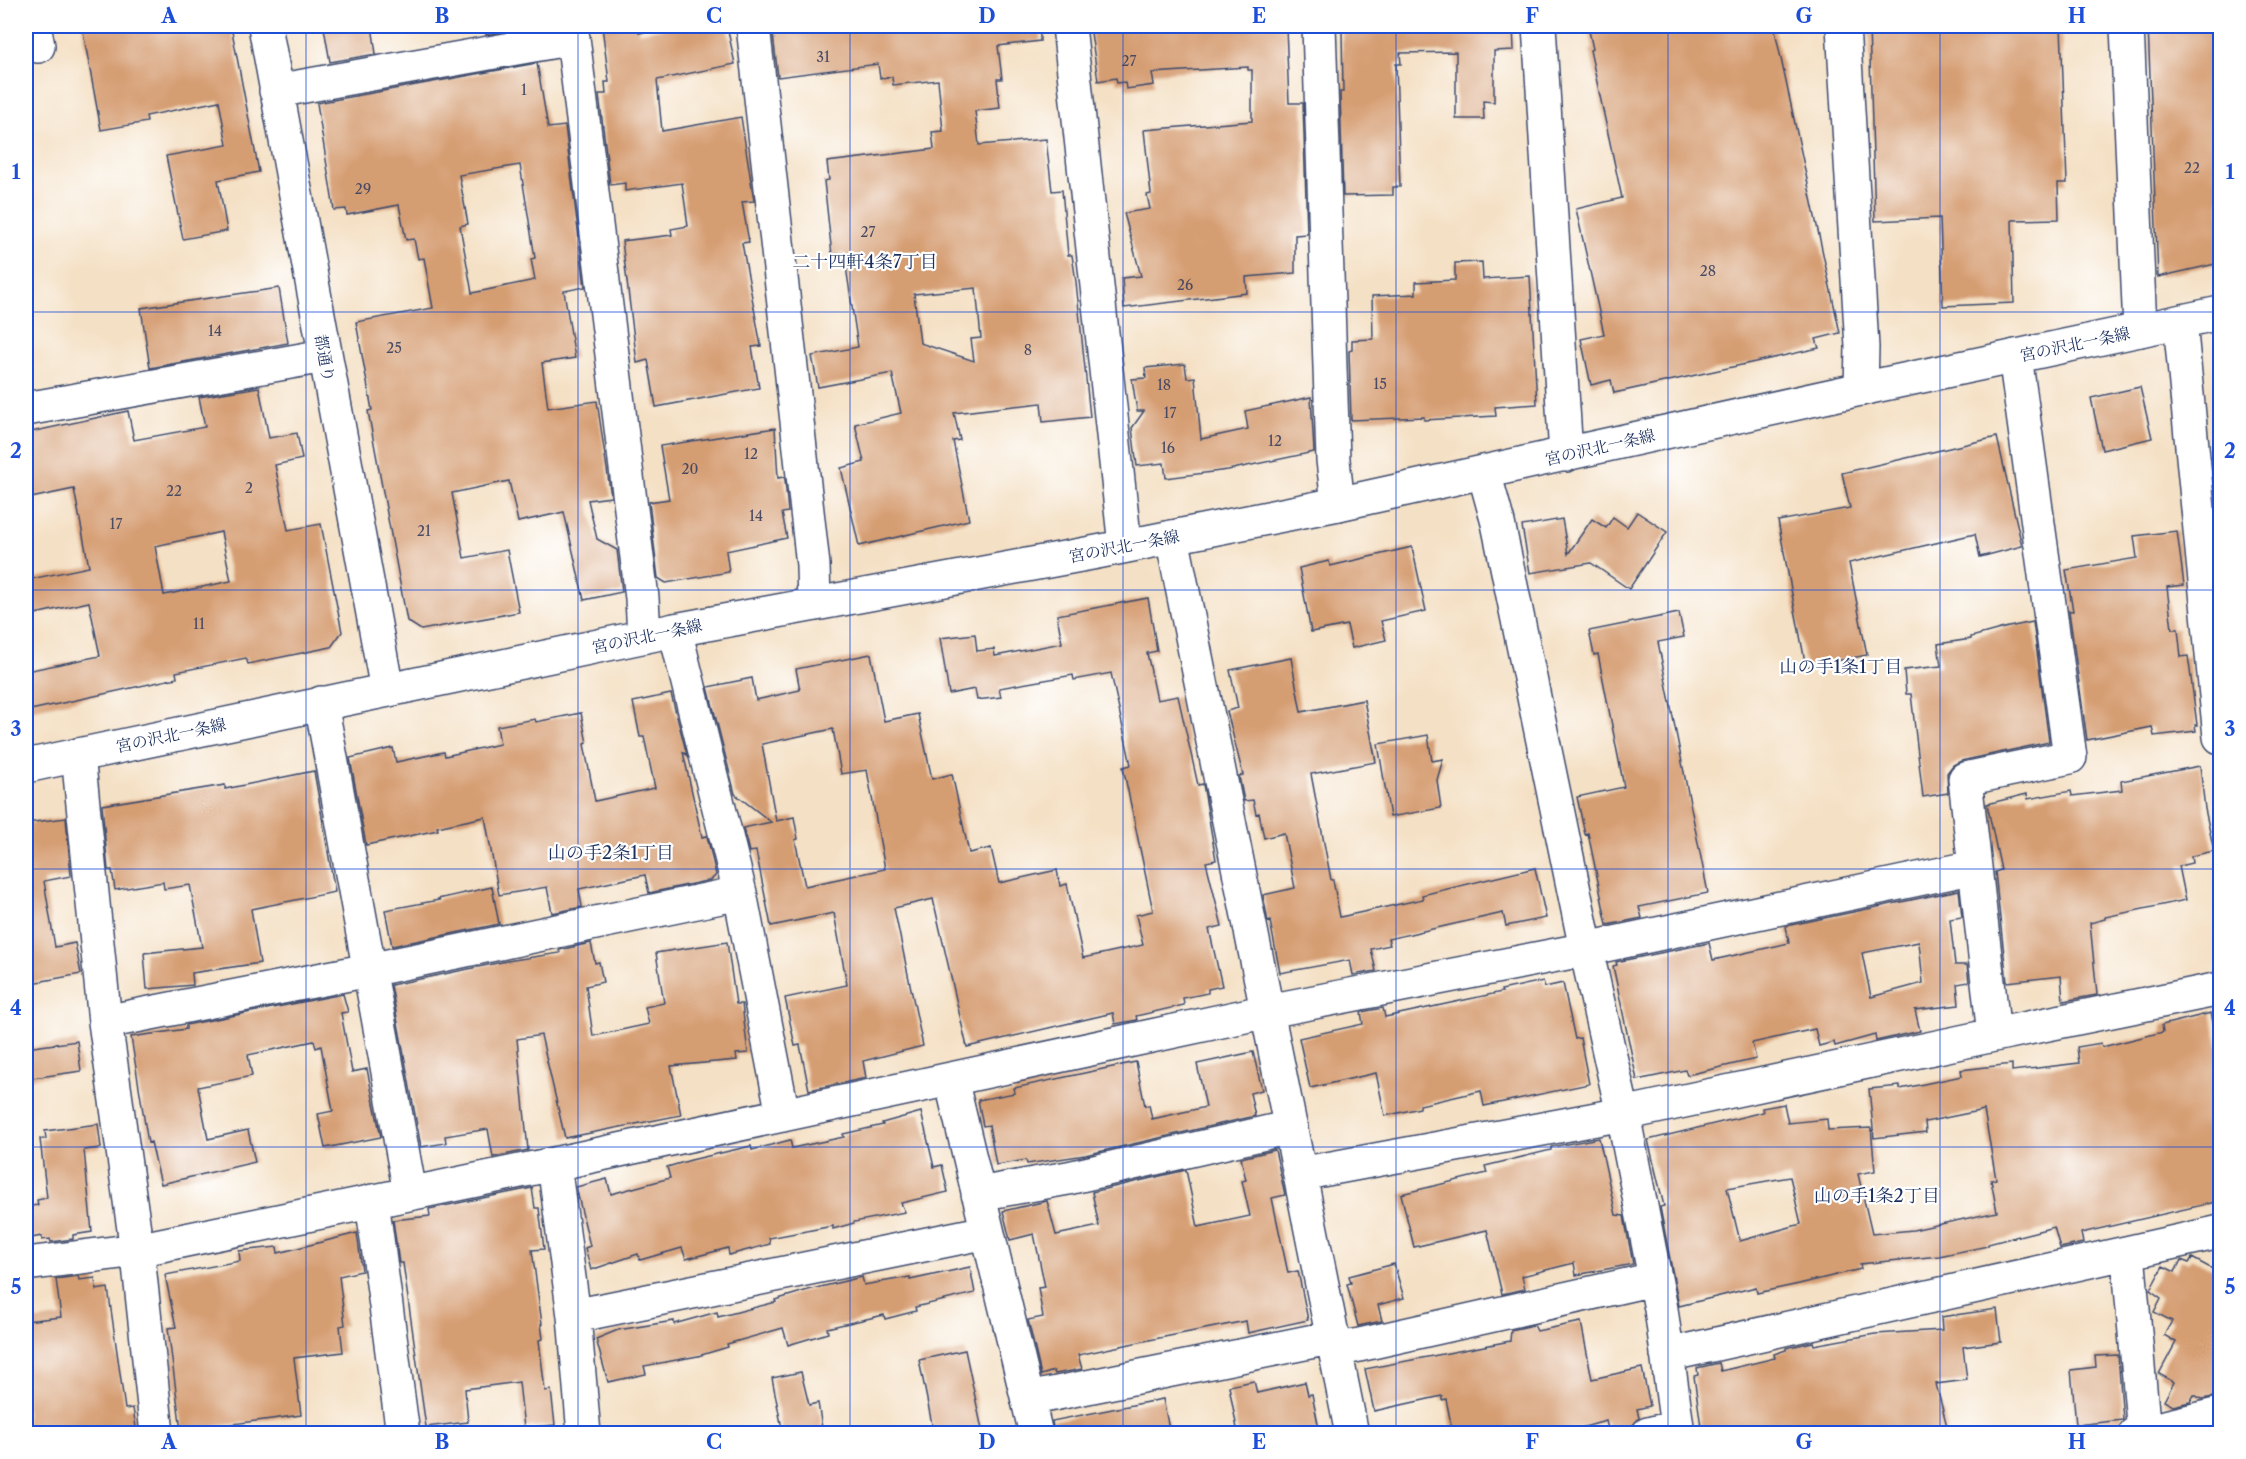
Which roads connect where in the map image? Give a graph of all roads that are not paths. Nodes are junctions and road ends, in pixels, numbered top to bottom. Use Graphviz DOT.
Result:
graph roads {
  1 [pos="265,26"];
  2 [pos="753,26"];
  3 [pos="1069,26"];
  4 [pos="1319,26"];
  5 [pos="1539,26"];
  6 [pos="1844,26"];
  7 [pos="2127,26"];
  8 [pos="276,91"];
  9 [pos="2220,313"];
  10 [pos="2180,322"];
  11 [pos="2140,330"];
  12 [pos="324,356"];
  13 [pos="2015,356"];
  14 [pos="1862,389"];
  15 [pos="26,409"];
  16 [pos="1566,454"];
  17 [pos="1484,472"];
  18 [pos="1338,504"];
  19 [pos="1172,537"];
  20 [pos="1125,546"];
  21 [pos="814,604"];
  22 [pos="659,633"];
  23 [pos="387,690"];
  24 [pos="321,703"];
  25 [pos="2220,737"];
  26 [pos="78,755"];
  27 [pos="26,766"];
  28 [pos="1975,867"];
  29 [pos="740,893"];
  30 [pos="1586,949"];
  31 [pos="369,970"];
  32 [pos="2220,990"];
  33 [pos="1268,1011"];
  34 [pos="105,1022"];
  35 [pos="1994,1035"];
  36 [pos="951,1079"];
  37 [pos="1623,1114"];
  38 [pos="783,1115"];
  39 [pos="1291,1127"];
  40 [pos="554,1164"];
  41 [pos="1300,1174"];
  42 [pos="410,1193"];
  43 [pos="978,1194"];
  44 [pos="372,1201"];
  45 [pos="987,1232"];
  46 [pos="2220,1232"];
  47 [pos="137,1250"];
  48 [pos="2127,1253"];
  49 [pos="26,1264"];
  50 [pos="1654,1280"];
  51 [pos="574,1316"];
  52 [pos="1335,1344"];
  53 [pos="1667,1355"];
  54 [pos="1028,1399"];
  55 [pos="2220,1414"];
  56 [pos="1668,1431"];
  57 [pos="2141,1433"];
  58 [pos="157,1434"];
  59 [pos="403,1434"];
  60 [pos="584,1434"];
  61 [pos="1036,1434"];
  62 [pos="1352,1434"];
  1 -- 8 [label="street, 都通り"];
  2 -- 21 [label="street"];
  3 -- 20 [label="street"];
  4 -- 18 [label="street"];
  5 -- 16 [label="street"];
  6 -- 14 [label="street"];
  7 -- 11 [label="street"];
  8 -- 12 [label="street, 都通り"];
  8 -- 22 [label="street"];
  9 -- 10 [label="street, 宮の沢北一条線"];
  10 -- 11 [label="street, 宮の沢北一条線"];
  10 -- 25 [label="street"];
  11 -- 13 [label="street, 宮の沢北一条線"];
  12 -- 15 [label="street"];
  12 -- 23 [label="street, 都通り"];
  13 -- 14 [label="street, 宮の沢北一条線"];
  13 -- 28 [label="street"];
  14 -- 16 [label="street, 宮の沢北一条線"];
  16 -- 17 [label="street, 宮の沢北一条線"];
  17 -- 18 [label="street, 宮の沢北一条線"];
  17 -- 30 [label="street"];
  18 -- 19 [label="street, 宮の沢北一条線"];
  19 -- 20 [label="street, 宮の沢北一条線"];
  19 -- 33 [label="street"];
  20 -- 21 [label="street, 宮の沢北一条線"];
  21 -- 22 [label="street, 宮の沢北一条線"];
  22 -- 23 [label="street, 宮の沢北一条線"];
  22 -- 29 [label="street"];
  23 -- 24 [label="street, 宮の沢北一条線"];
  24 -- 26 [label="street, 宮の沢北一条線"];
  24 -- 31 [label="street"];
  26 -- 27 [label="street, 宮の沢北一条線"];
  26 -- 34 [label="street"];
  28 -- 30 [label="street"];
  28 -- 35 [label="street"];
  29 -- 31 [label="street"];
  29 -- 38 [label="street"];
  30 -- 33 [label="street"];
  30 -- 37 [label="street"];
  31 -- 34 [label="street"];
  31 -- 42 [label="street"];
  32 -- 35 [label="street"];
  33 -- 36 [label="street"];
  33 -- 39 [label="street"];
  34 -- 47 [label="street"];
  35 -- 37 [label="street"];
  36 -- 38 [label="street"];
  36 -- 43 [label="street"];
  37 -- 41 [label="street"];
  37 -- 50 [label="street"];
  38 -- 40 [label="street"];
  39 -- 41 [label="street"];
  39 -- 43 [label="street"];
  40 -- 42 [label="street"];
  40 -- 51 [label="street"];
  41 -- 52 [label="street"];
  42 -- 44 [label="street"];
  43 -- 45 [label="street"];
  44 -- 47 [label="street"];
  44 -- 59 [label="street"];
  45 -- 51 [label="street"];
  45 -- 54 [label="street"];
  46 -- 48 [label="street"];
  47 -- 49 [label="street"];
  47 -- 58 [label="street"];
  48 -- 53 [label="street"];
  48 -- 57 [label="street"];
  50 -- 52 [label="street"];
  50 -- 53 [label="street"];
  51 -- 60 [label="street"];
  52 -- 54 [label="street"];
  52 -- 62 [label="street"];
  53 -- 56 [label="street"];
  54 -- 61 [label="street"];
  55 -- 57 [label="street"];
}
